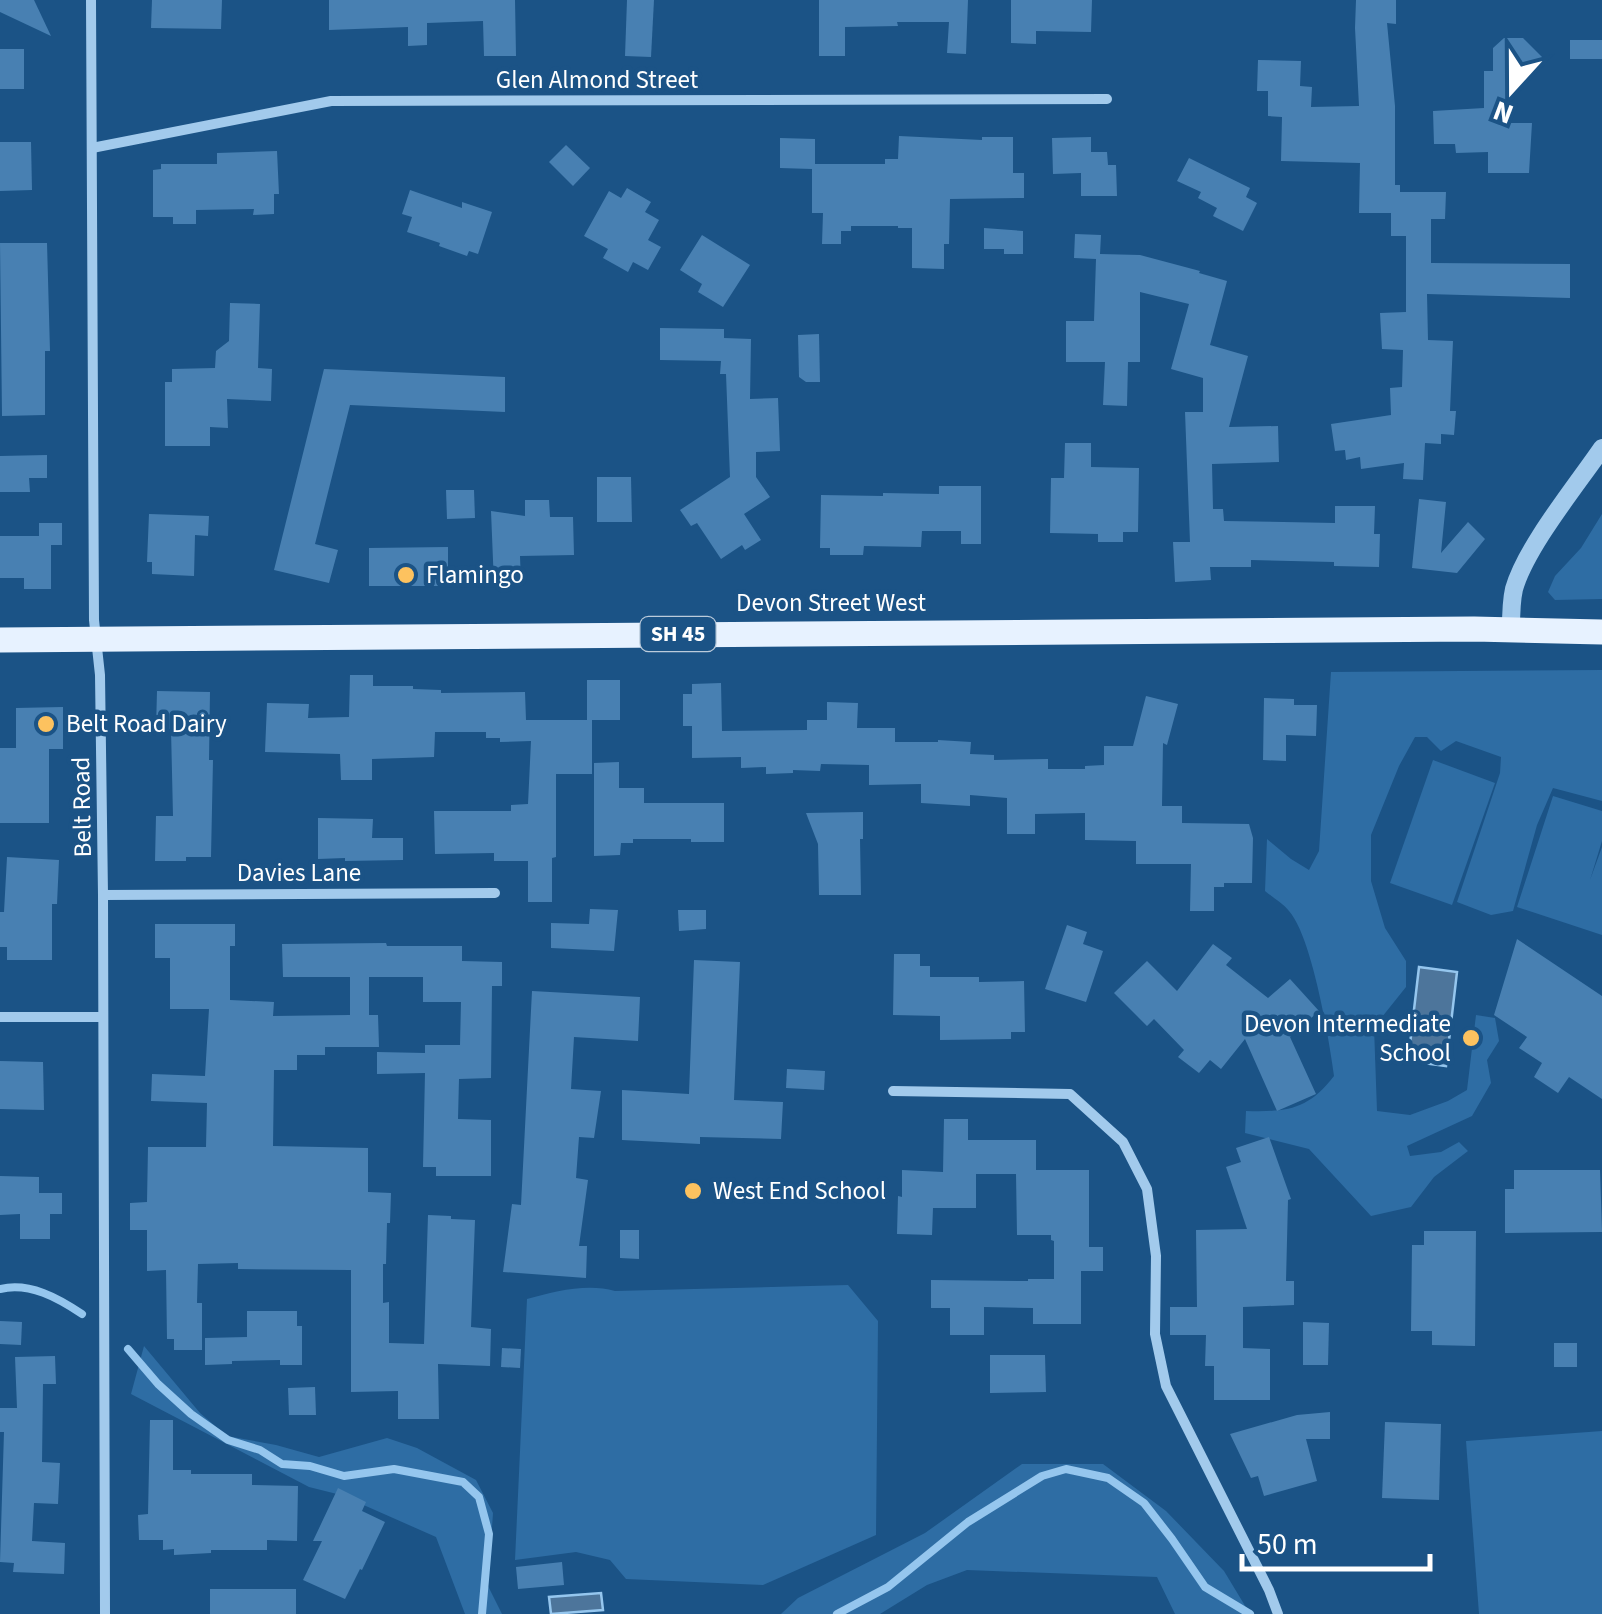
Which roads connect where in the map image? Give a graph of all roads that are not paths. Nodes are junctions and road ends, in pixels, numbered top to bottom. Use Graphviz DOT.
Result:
graph roads {
  1 [pos="91,0"];
  2 [pos="1107,99"];
  3 [pos="92,148"];
  4 [pos="1602,448"];
  5 [pos="1511,629"];
  6 [pos="1602,632"];
  7 [pos="97,639"];
  8 [pos="0,640"];
  9 [pos="495,893"];
  10 [pos="104,895"];
  11 [pos="0,1016"];
  12 [pos="103,1016"];
  13 [pos="893,1091"];
  14 [pos="105,1614"];
  15 [pos="1278,1614"];
  1 -- 3 [label="street, Belt Road"];
  2 -- 3 [label="street, Glen Almond Street"];
  3 -- 7 [label="street, Belt Road"];
  4 -- 5 [label="street"];
  5 -- 6 [label="main road, Devon Street West / SH 45"];
  5 -- 7 [label="main road, Devon Street West / SH 45"];
  7 -- 8 [label="main road, Devon Street West / SH 45"];
  7 -- 10 [label="street, Belt Road"];
  9 -- 10 [label="street, Davies Lane"];
  10 -- 12 [label="street, Belt Road"];
  11 -- 12 [label="street"];
  12 -- 14 [label="street, Belt Road"];
  13 -- 15 [label="street"];
}
